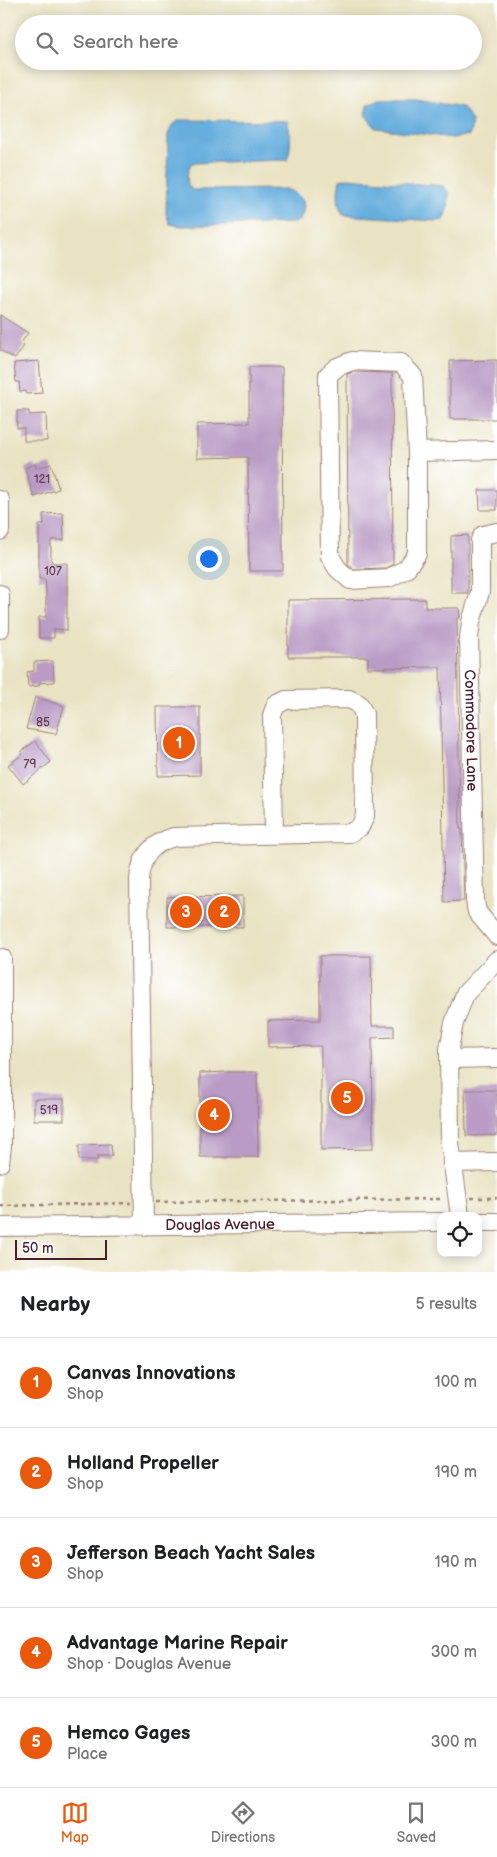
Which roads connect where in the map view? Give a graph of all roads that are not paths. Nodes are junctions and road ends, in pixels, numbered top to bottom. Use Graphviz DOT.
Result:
graph roads {
  1 [pos="497,450"];
  2 [pos="417,452"];
  3 [pos="0,500"];
  4 [pos="0,531"];
  5 [pos="497,532"];
  6 [pos="0,594"];
  7 [pos="0,629"];
  8 [pos="274,834"];
  9 [pos="497,936"];
  10 [pos="2,958"];
  11 [pos="497,960"];
  12 [pos="497,1058"];
  13 [pos="449,1059"];
  14 [pos="497,1162"];
  15 [pos="0,1163"];
  16 [pos="452,1163"];
  17 [pos="459,1212"];
  18 [pos="437,1222"];
  19 [pos="482,1222"];
  20 [pos="497,1222"];
  21 [pos="144,1226"];
  22 [pos="0,1227"];
  1 -- 2 [label="street"];
  2 -- 2 [label="street"];
  3 -- 4 [label="street"];
  5 -- 9 [label="street, Commodore Lane"];
  6 -- 7 [label="street"];
  8 -- 8 [label="street"];
  8 -- 21 [label="street"];
  10 -- 15 [label="street"];
  11 -- 13 [label="street"];
  12 -- 13 [label="street"];
  13 -- 16 [label="street"];
  14 -- 16 [label="street"];
  16 -- 17 [label="street"];
  18 -- 21 [label="street, Douglas Avenue"];
  19 -- 20 [label="street"];
  21 -- 22 [label="street, Douglas Avenue"];
}
